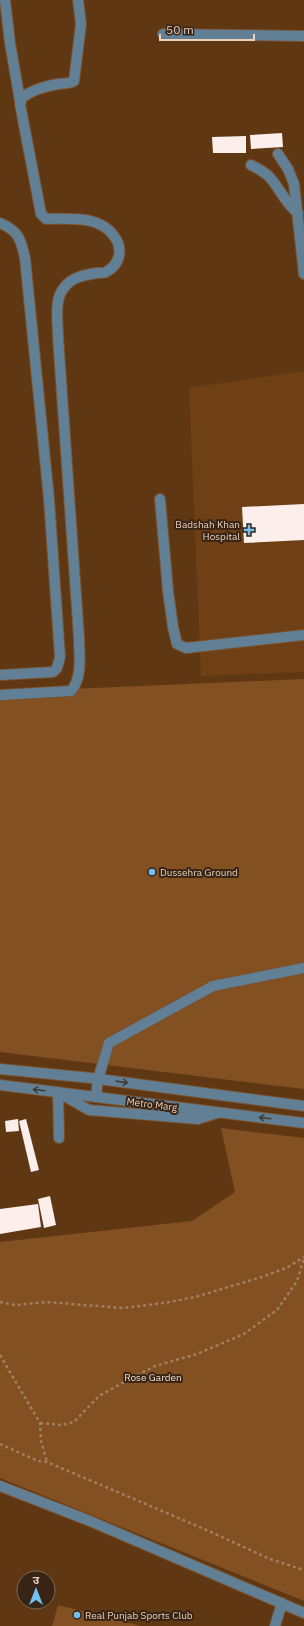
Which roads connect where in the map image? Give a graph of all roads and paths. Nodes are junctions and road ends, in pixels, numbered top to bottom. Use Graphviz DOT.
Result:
graph roads {
  1 [pos="5,0"];
  2 [pos="78,0"];
  3 [pos="163,34"];
  4 [pos="304,36"];
  5 [pos="20,100"];
  6 [pos="278,154"];
  7 [pos="251,166"];
  8 [pos="298,213"];
  9 [pos="0,223"];
  10 [pos="304,274"];
  11 [pos="160,499"];
  12 [pos="304,635"];
  13 [pos="0,674"];
  14 [pos="0,695"];
  15 [pos="304,968"];
  16 [pos="0,1069"];
  17 [pos="98,1079"];
  18 [pos="0,1085"];
  19 [pos="58,1092"];
  20 [pos="96,1097"];
  21 [pos="304,1106"];
  22 [pos="219,1112"];
  23 [pos="304,1122"];
  24 [pos="59,1138"];
  25 [pos="304,1258"];
  26 [pos="0,1302"];
  27 [pos="0,1355"];
  28 [pos="40,1423"];
  29 [pos="0,1444"];
  30 [pos="47,1462"];
  31 [pos="0,1486"];
  32 [pos="304,1570"];
  33 [pos="282,1604"];
  34 [pos="304,1613"];
  35 [pos="275,1626"];
  1 -- 5 [label="street"];
  2 -- 5 [label="street"];
  3 -- 4 [label="street"];
  5 -- 14 [label="street"];
  6 -- 8 [label="street"];
  7 -- 8 [label="street"];
  8 -- 10 [label="street"];
  9 -- 13 [label="street"];
  11 -- 12 [label="street"];
  15 -- 17 [label="street"];
  16 -- 17 [label="street, Metro Marg"];
  17 -- 20 [label="street"];
  17 -- 21 [label="street, Metro Marg, one-way"];
  19 -- 18 [label="street, Metro Marg, one-way"];
  19 -- 20 [label="street, Metro Marg"];
  19 -- 22 [label="street"];
  19 -- 24 [label="street"];
  20 -- 22 [label="street, Metro Marg"];
  23 -- 22 [label="street, Metro Marg, one-way"];
  25 -- 26 [label="path"];
  25 -- 28 [label="path"];
  27 -- 28 [label="path"];
  28 -- 30 [label="path"];
  29 -- 30 [label="path"];
  30 -- 32 [label="path"];
  31 -- 33 [label="street"];
  33 -- 34 [label="street"];
  33 -- 35 [label="street"];
}
